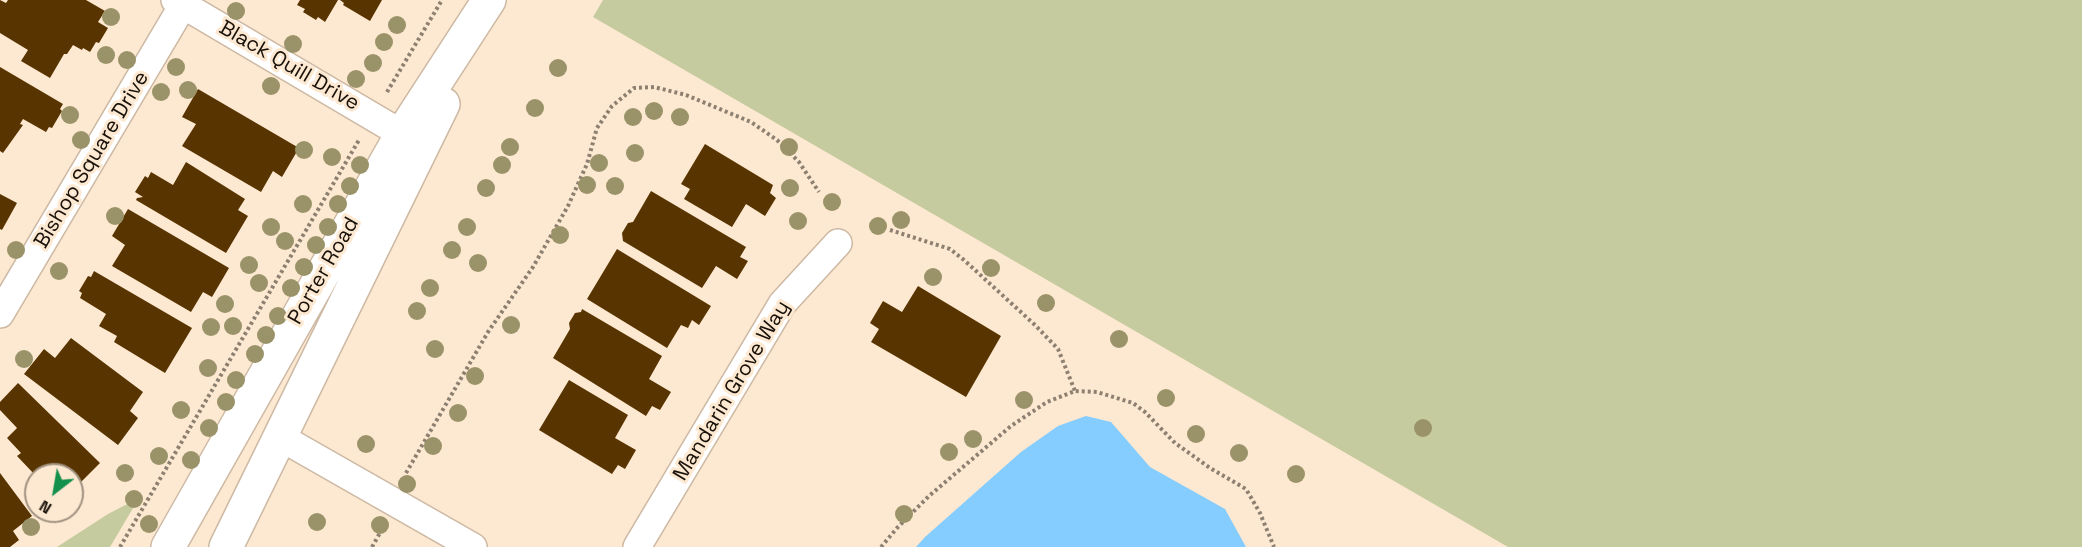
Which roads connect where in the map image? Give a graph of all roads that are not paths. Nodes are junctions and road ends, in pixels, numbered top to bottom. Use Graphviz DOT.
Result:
graph roads {
  1 [pos="491,0"];
  2 [pos="179,3"];
  3 [pos="402,134"];
  4 [pos="838,243"];
  5 [pos="0,314"];
  6 [pos="280,437"];
  7 [pos="168,547"];
  8 [pos="226,547"];
  9 [pos="473,547"];
  10 [pos="638,547"];
  1 -- 3 [label="main road, Porter Road"];
  1 -- 6 [label="main road, Porter Road"];
  2 -- 3 [label="street, Black Quill Drive"];
  2 -- 5 [label="street, Bishop Square Drive"];
  3 -- 7 [label="main road, Porter Road"];
  4 -- 10 [label="street, Mandarin Grove Way"];
  6 -- 8 [label="main road, Porter Road"];
  6 -- 9 [label="street"];
}
